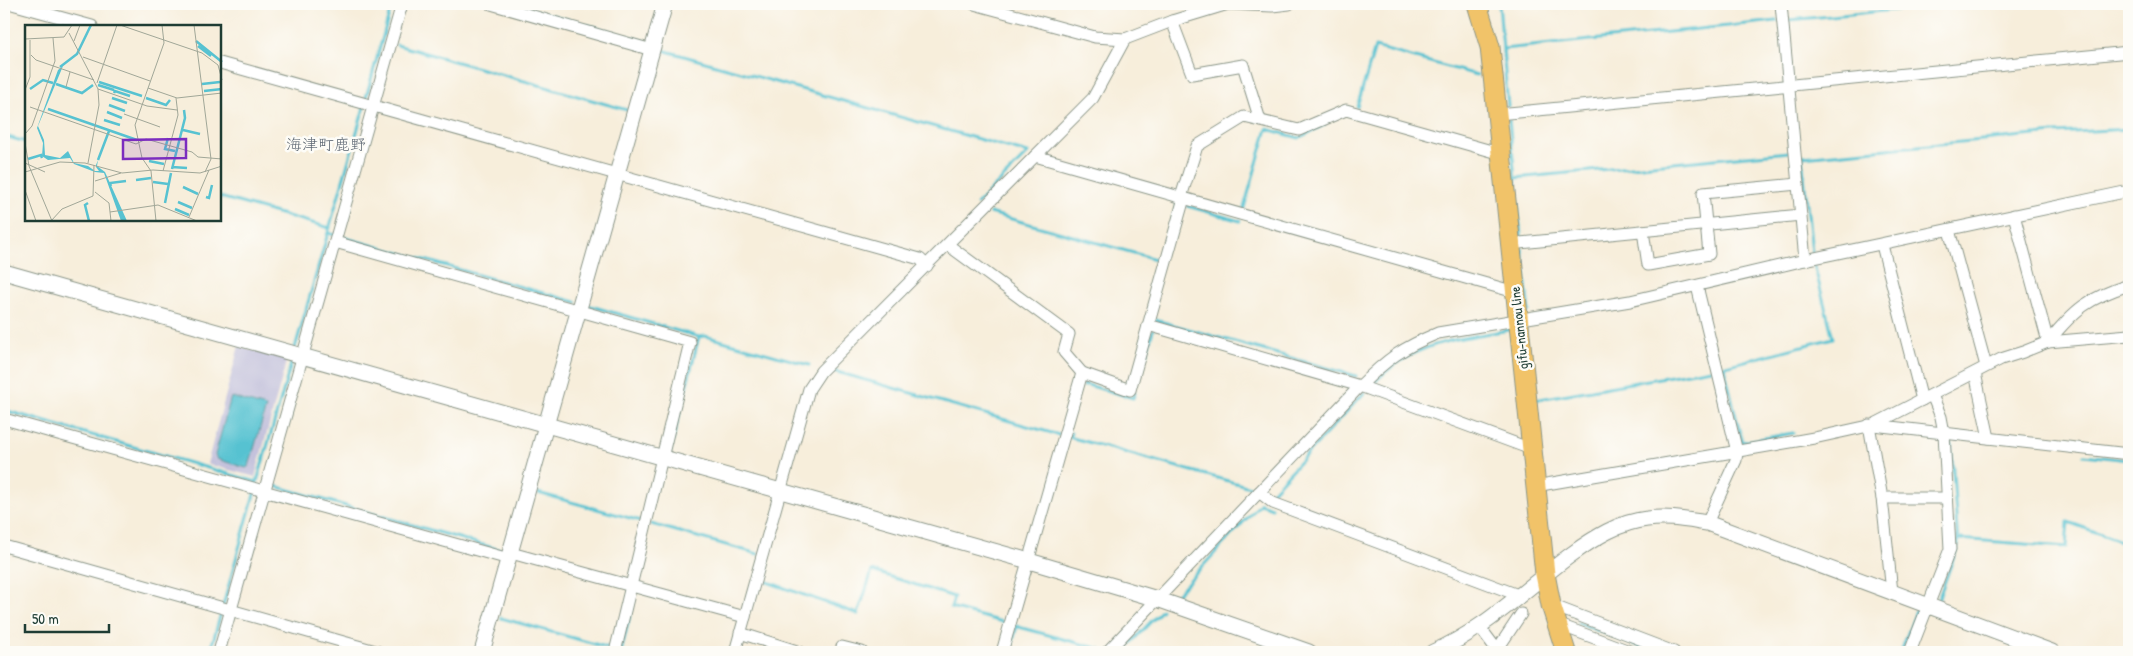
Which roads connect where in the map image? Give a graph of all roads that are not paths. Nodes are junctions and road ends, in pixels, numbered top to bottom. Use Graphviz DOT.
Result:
graph roads {
  1 [pos="12,4"];
  2 [pos="402,4"];
  3 [pos="492,4"];
  4 [pos="665,4"];
  5 [pos="974,4"];
  6 [pos="1229,4"];
  7 [pos="1289,4"];
  8 [pos="1478,4"];
  9 [pos="1781,4"];
  10 [pos="1172,20"];
  11 [pos="88,25"];
  12 [pos="1125,39"];
  13 [pos="652,50"];
  14 [pos="2129,52"];
  15 [pos="221,63"];
  16 [pos="1790,85"];
  17 [pos="367,105"];
  18 [pos="1498,114"];
  19 [pos="1260,120"];
  20 [pos="1502,154"];
  21 [pos="1035,156"];
  22 [pos="617,174"];
  23 [pos="1798,184"];
  24 [pos="2129,191"];
  25 [pos="1183,198"];
  26 [pos="1801,215"];
  27 [pos="2014,215"];
  28 [pos="1704,224"];
  29 [pos="1949,230"];
  30 [pos="1642,231"];
  31 [pos="336,237"];
  32 [pos="1510,244"];
  33 [pos="948,245"];
  34 [pos="1882,245"];
  35 [pos="1806,260"];
  36 [pos="927,266"];
  37 [pos="4,272"];
  38 [pos="2129,285"];
  39 [pos="1697,286"];
  40 [pos="1515,292"];
  41 [pos="580,306"];
  42 [pos="1518,319"];
  43 [pos="1148,325"];
  44 [pos="2129,335"];
  45 [pos="2048,342"];
  46 [pos="297,355"];
  47 [pos="1986,366"];
  48 [pos="1082,374"];
  49 [pos="1975,374"];
  50 [pos="1360,386"];
  51 [pos="1927,397"];
  52 [pos="4,419"];
  53 [pos="1871,425"];
  54 [pos="546,426"];
  55 [pos="1944,433"];
  56 [pos="1989,438"];
  57 [pos="1531,449"];
  58 [pos="1737,452"];
  59 [pos="2129,454"];
  60 [pos="666,459"];
  61 [pos="1535,486"];
  62 [pos="259,488"];
  63 [pos="780,492"];
  64 [pos="1259,492"];
  65 [pos="1882,498"];
  66 [pos="1947,498"];
  67 [pos="1707,524"];
  68 [pos="4,546"];
  69 [pos="510,556"];
  70 [pos="1029,561"];
  71 [pos="1545,574"];
  72 [pos="635,587"];
  73 [pos="1892,592"];
  74 [pos="1518,595"];
  75 [pos="1157,598"];
  76 [pos="1551,605"];
  77 [pos="1928,606"];
  78 [pos="225,609"];
  79 [pos="1521,614"];
  80 [pos="745,617"];
  81 [pos="1557,624"];
  82 [pos="1478,626"];
  83 [pos="740,633"];
  84 [pos="1496,651"];
  85 [pos="219,652"];
  86 [pos="379,652"];
  87 [pos="482,652"];
  88 [pos="615,652"];
  89 [pos="735,652"];
  90 [pos="800,652"];
  91 [pos="840,652"];
  92 [pos="862,652"];
  93 [pos="1002,652"];
  94 [pos="1107,652"];
  95 [pos="1309,652"];
  96 [pos="1433,652"];
  97 [pos="1566,652"];
  98 [pos="1632,652"];
  99 [pos="1674,652"];
  100 [pos="1910,652"];
  101 [pos="2052,652"];
  1 -- 11 [label="street"];
  2 -- 17 [label="street"];
  3 -- 13 [label="street"];
  4 -- 13 [label="street"];
  5 -- 12 [label="street"];
  6 -- 7 [label="street"];
  6 -- 10 [label="street"];
  8 -- 18 [label="main road, gifu-nannou line"];
  9 -- 16 [label="street"];
  10 -- 12 [label="street"];
  10 -- 19 [label="street"];
  12 -- 21 [label="street"];
  13 -- 22 [label="street"];
  14 -- 16 [label="street"];
  15 -- 17 [label="street"];
  16 -- 18 [label="street"];
  16 -- 23 [label="street"];
  17 -- 22 [label="street"];
  17 -- 31 [label="street"];
  18 -- 20 [label="main road, gifu-nannou line"];
  19 -- 20 [label="street"];
  19 -- 25 [label="street"];
  20 -- 32 [label="main road, gifu-nannou line"];
  21 -- 25 [label="street"];
  21 -- 33 [label="street"];
  22 -- 36 [label="street"];
  22 -- 41 [label="street"];
  23 -- 26 [label="street"];
  23 -- 28 [label="street"];
  24 -- 27 [label="street"];
  25 -- 40 [label="street"];
  25 -- 43 [label="street"];
  26 -- 28 [label="street"];
  26 -- 35 [label="street"];
  27 -- 29 [label="street"];
  27 -- 45 [label="street"];
  28 -- 30 [label="street"];
  28 -- 30 [label="street"];
  29 -- 34 [label="street"];
  29 -- 47 [label="street"];
  30 -- 32 [label="street"];
  31 -- 41 [label="street"];
  31 -- 46 [label="street"];
  32 -- 40 [label="main road, gifu-nannou line"];
  33 -- 36 [label="street"];
  33 -- 48 [label="street"];
  34 -- 35 [label="street"];
  34 -- 51 [label="street"];
  35 -- 39 [label="street"];
  36 -- 63 [label="street"];
  37 -- 46 [label="street"];
  38 -- 45 [label="street"];
  39 -- 42 [label="street"];
  39 -- 58 [label="street"];
  40 -- 42 [label="main road, gifu-nannou line"];
  41 -- 54 [label="street"];
  41 -- 60 [label="street"];
  42 -- 50 [label="street"];
  42 -- 57 [label="main road, gifu-nannou line"];
  43 -- 48 [label="street"];
  43 -- 50 [label="street"];
  44 -- 45 [label="street"];
  45 -- 47 [label="street"];
  46 -- 54 [label="street"];
  46 -- 62 [label="street"];
  47 -- 49 [label="street"];
  48 -- 70 [label="street"];
  49 -- 51 [label="street"];
  49 -- 56 [label="street"];
  50 -- 57 [label="street"];
  50 -- 64 [label="street"];
  51 -- 53 [label="street"];
  51 -- 55 [label="street"];
  52 -- 62 [label="street"];
  53 -- 55 [label="street"];
  53 -- 58 [label="street"];
  53 -- 65 [label="street"];
  54 -- 60 [label="street"];
  54 -- 69 [label="street"];
  55 -- 56 [label="street"];
  55 -- 66 [label="street"];
  56 -- 59 [label="street"];
  57 -- 61 [label="main road, gifu-nannou line"];
  58 -- 61 [label="street"];
  58 -- 67 [label="street"];
  60 -- 63 [label="street"];
  60 -- 72 [label="street"];
  61 -- 71 [label="main road, gifu-nannou line"];
  62 -- 69 [label="street"];
  62 -- 78 [label="street"];
  63 -- 70 [label="street"];
  63 -- 80 [label="street"];
  64 -- 74 [label="street"];
  64 -- 75 [label="street"];
  65 -- 66 [label="street"];
  65 -- 73 [label="street"];
  66 -- 77 [label="street"];
  67 -- 71 [label="street"];
  67 -- 73 [label="street"];
  68 -- 78 [label="street"];
  69 -- 72 [label="street"];
  69 -- 87 [label="street"];
  70 -- 75 [label="street"];
  70 -- 93 [label="street"];
  71 -- 74 [label="street"];
  71 -- 76 [label="main road, gifu-nannou line"];
  72 -- 80 [label="street"];
  72 -- 88 [label="street"];
  73 -- 77 [label="street"];
  74 -- 82 [label="street"];
  75 -- 94 [label="street"];
  75 -- 95 [label="street"];
  76 -- 81 [label="main road, gifu-nannou line"];
  76 -- 99 [label="street"];
  77 -- 100 [label="street"];
  77 -- 101 [label="street"];
  78 -- 85 [label="street"];
  78 -- 86 [label="street"];
  79 -- 84 [label="street"];
  80 -- 83 [label="street"];
  81 -- 97 [label="main road, gifu-nannou line"];
  81 -- 98 [label="street"];
  82 -- 84 [label="street"];
  82 -- 96 [label="street"];
  83 -- 89 [label="street"];
  83 -- 90 [label="street"];
  91 -- 92 [label="street"];
}
